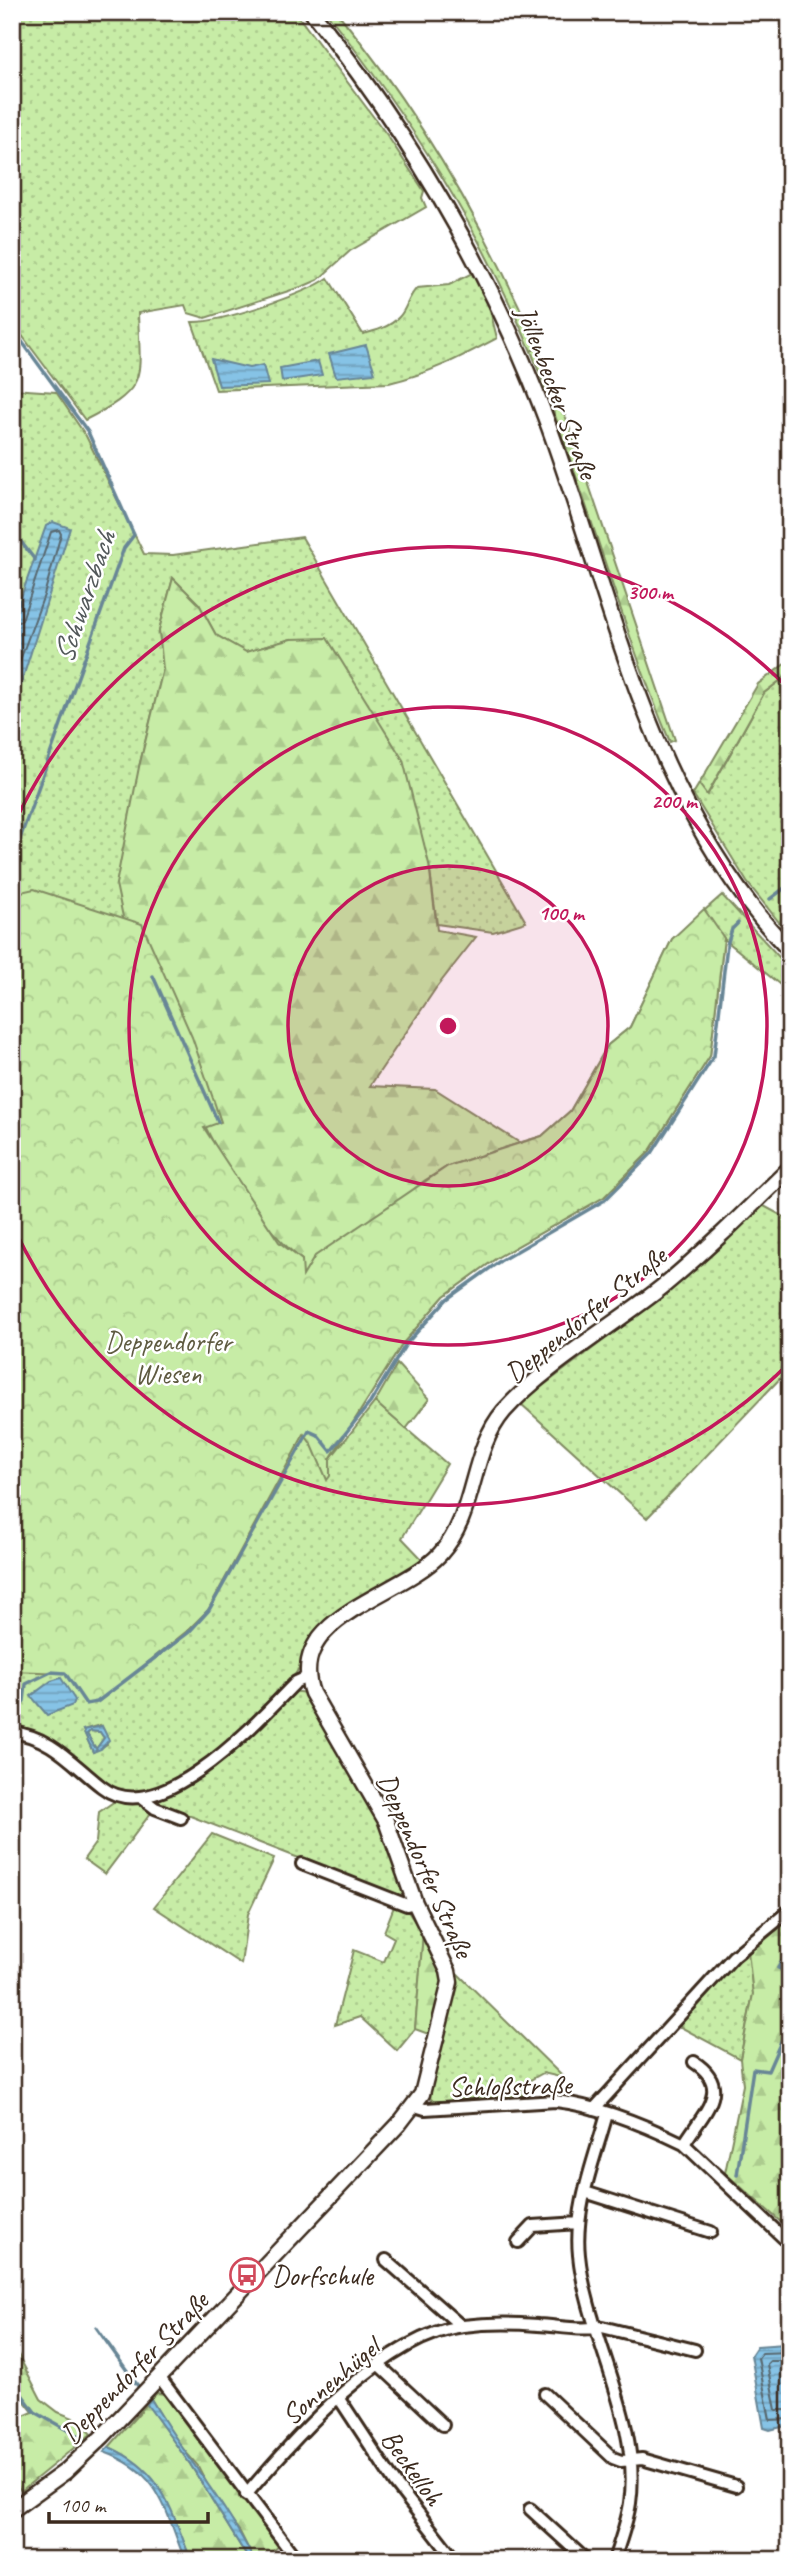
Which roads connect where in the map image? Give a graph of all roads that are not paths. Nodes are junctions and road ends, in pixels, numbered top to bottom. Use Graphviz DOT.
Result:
graph roads {
  1 [pos="312,12"];
  2 [pos="790,951"];
  3 [pos="790,1168"];
  4 [pos="307,1677"];
  5 [pos="18,1732"];
  6 [pos="142,1798"];
  7 [pos="181,1818"];
  8 [pos="302,1864"];
  9 [pos="415,1903"];
  10 [pos="790,1910"];
  11 [pos="694,2062"];
  12 [pos="415,2106"];
  13 [pos="594,2109"];
  14 [pos="607,2114"];
  15 [pos="684,2144"];
  16 [pos="585,2192"];
  17 [pos="579,2224"];
  18 [pos="711,2232"];
  19 [pos="518,2242"];
  20 [pos="790,2244"];
  21 [pos="386,2260"];
  22 [pos="461,2326"];
  23 [pos="596,2328"];
  24 [pos="695,2350"];
  25 [pos="379,2365"];
  26 [pos="160,2378"];
  27 [pos="545,2394"];
  28 [pos="339,2398"];
  29 [pos="443,2425"];
  30 [pos="629,2459"];
  31 [pos="736,2486"];
  32 [pos="246,2495"];
  33 [pos="530,2509"];
  34 [pos="12,2511"];
  35 [pos="297,2560"];
  36 [pos="455,2560"];
  37 [pos="586,2560"];
  38 [pos="614,2560"];
  1 -- 2 [label="street, Jöllenbecker Straße"];
  3 -- 4 [label="street, Deppendorfer Straße"];
  4 -- 6 [label="street"];
  4 -- 9 [label="street, Deppendorfer Straße"];
  5 -- 6 [label="street"];
  6 -- 7 [label="street"];
  8 -- 9 [label="street"];
  9 -- 12 [label="street, Deppendorfer Straße"];
  10 -- 13 [label="street"];
  11 -- 15 [label="street"];
  12 -- 13 [label="street, Schloßstraße"];
  12 -- 26 [label="street, Deppendorfer Straße"];
  13 -- 14 [label="street, Schloßstraße"];
  14 -- 15 [label="street, Schloßstraße"];
  14 -- 16 [label="street"];
  15 -- 20 [label="street, Schloßstraße"];
  16 -- 17 [label="street"];
  16 -- 18 [label="street"];
  17 -- 19 [label="street"];
  17 -- 23 [label="street"];
  21 -- 22 [label="street"];
  22 -- 23 [label="street, Sonnenhügel"];
  22 -- 25 [label="street, Sonnenhügel"];
  23 -- 24 [label="street, Sonnenhügel"];
  23 -- 30 [label="street"];
  25 -- 28 [label="street, Sonnenhügel"];
  25 -- 29 [label="street"];
  26 -- 32 [label="street"];
  26 -- 34 [label="street, Deppendorfer Straße"];
  27 -- 30 [label="street"];
  28 -- 32 [label="street, Sonnenhügel"];
  28 -- 36 [label="street, Beckelloh"];
  30 -- 31 [label="street"];
  30 -- 38 [label="street"];
  32 -- 35 [label="street"];
  33 -- 37 [label="street"];
}
